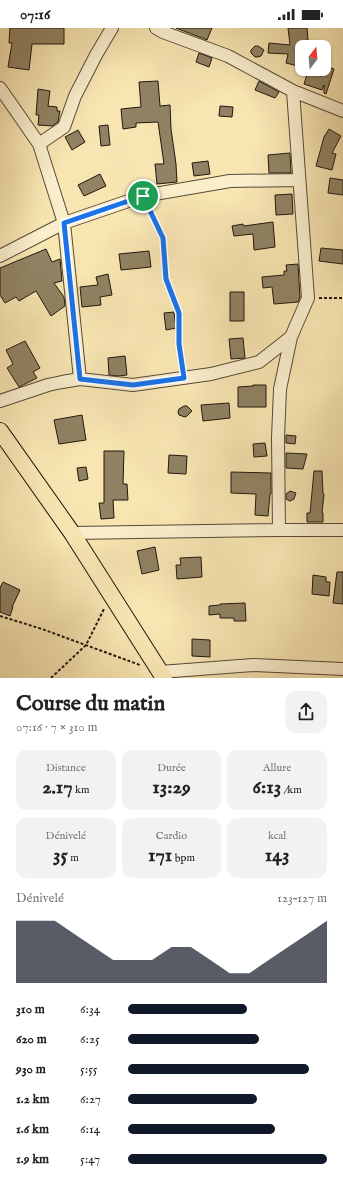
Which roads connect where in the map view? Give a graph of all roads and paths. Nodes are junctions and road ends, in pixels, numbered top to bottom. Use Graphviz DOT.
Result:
graph roads {
  1 [pos="112,28"];
  2 [pos="156,28"];
  3 [pos="0,88"];
  4 [pos="293,91"];
  5 [pos="343,111"];
  6 [pos="39,144"];
  7 [pos="298,180"];
  8 [pos="143,196"];
  9 [pos="64,223"];
  10 [pos="0,256"];
  11 [pos="308,298"];
  12 [pos="343,298"];
  13 [pos="291,337"];
  14 [pos="184,378"];
  15 [pos="80,379"];
  16 [pos="0,401"];
  17 [pos="0,431"];
  18 [pos="279,530"];
  19 [pos="343,530"];
  20 [pos="72,532"];
  21 [pos="110,594"];
  22 [pos="0,616"];
  23 [pos="86,645"];
  24 [pos="343,669"];
  25 [pos="162,675"];
  26 [pos="51,678"];
  1 -- 6 [label="street"];
  2 -- 4 [label="street"];
  3 -- 6 [label="street"];
  4 -- 5 [label="street"];
  4 -- 7 [label="street"];
  6 -- 9 [label="street"];
  7 -- 8 [label="street"];
  7 -- 11 [label="street"];
  8 -- 9 [label="street"];
  8 -- 14 [label="path"];
  9 -- 10 [label="street"];
  9 -- 15 [label="street"];
  11 -- 12 [label="path"];
  11 -- 13 [label="street"];
  13 -- 14 [label="street"];
  13 -- 18 [label="street"];
  14 -- 15 [label="street"];
  15 -- 16 [label="street"];
  17 -- 20 [label="main road"];
  18 -- 19 [label="street"];
  18 -- 20 [label="street"];
  20 -- 21 [label="main road"];
  21 -- 23 [label="path"];
  21 -- 25 [label="main road"];
  22 -- 23 [label="path"];
  23 -- 25 [label="path"];
  23 -- 26 [label="path"];
  24 -- 25 [label="street"];
}
